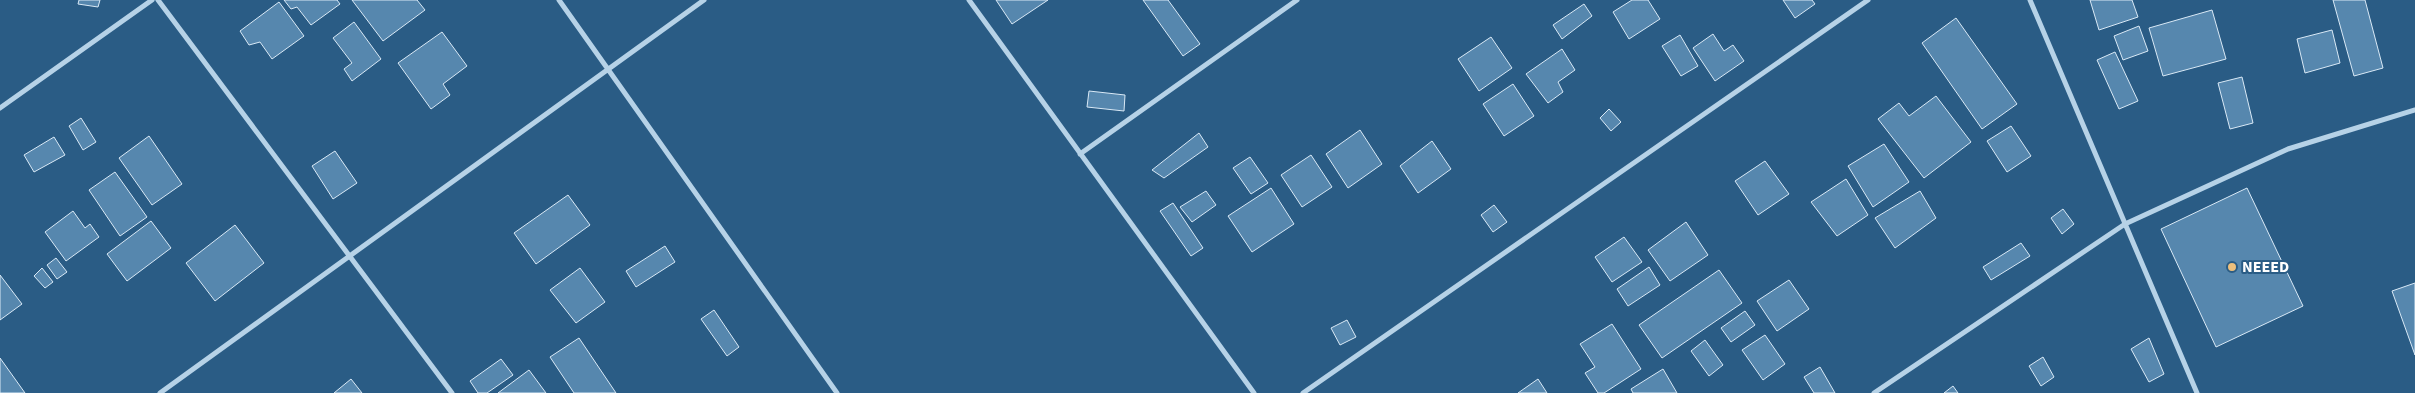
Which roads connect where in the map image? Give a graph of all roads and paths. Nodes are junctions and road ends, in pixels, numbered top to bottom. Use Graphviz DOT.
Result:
graph roads {
  1 [pos="152,0"];
  2 [pos="158,0"];
  3 [pos="559,0"];
  4 [pos="704,0"];
  5 [pos="969,0"];
  6 [pos="1297,0"];
  7 [pos="1868,0"];
  8 [pos="2030,0"];
  9 [pos="609,71"];
  10 [pos="0,108"];
  11 [pos="2415,110"];
  12 [pos="1080,154"];
  13 [pos="2125,224"];
  14 [pos="351,256"];
  15 [pos="160,393"];
  16 [pos="452,393"];
  17 [pos="837,393"];
  18 [pos="1254,393"];
  19 [pos="1304,393"];
  20 [pos="1874,393"];
  21 [pos="2197,393"];
  1 -- 10 [label="street"];
  2 -- 14 [label="street"];
  3 -- 9 [label="street"];
  4 -- 9 [label="street"];
  5 -- 12 [label="street"];
  6 -- 12 [label="street"];
  7 -- 19 [label="street"];
  8 -- 13 [label="street"];
  9 -- 14 [label="street"];
  9 -- 17 [label="street"];
  11 -- 13 [label="street"];
  12 -- 18 [label="street"];
  13 -- 20 [label="street"];
  13 -- 21 [label="street"];
  14 -- 15 [label="street"];
  14 -- 16 [label="street"];
}
